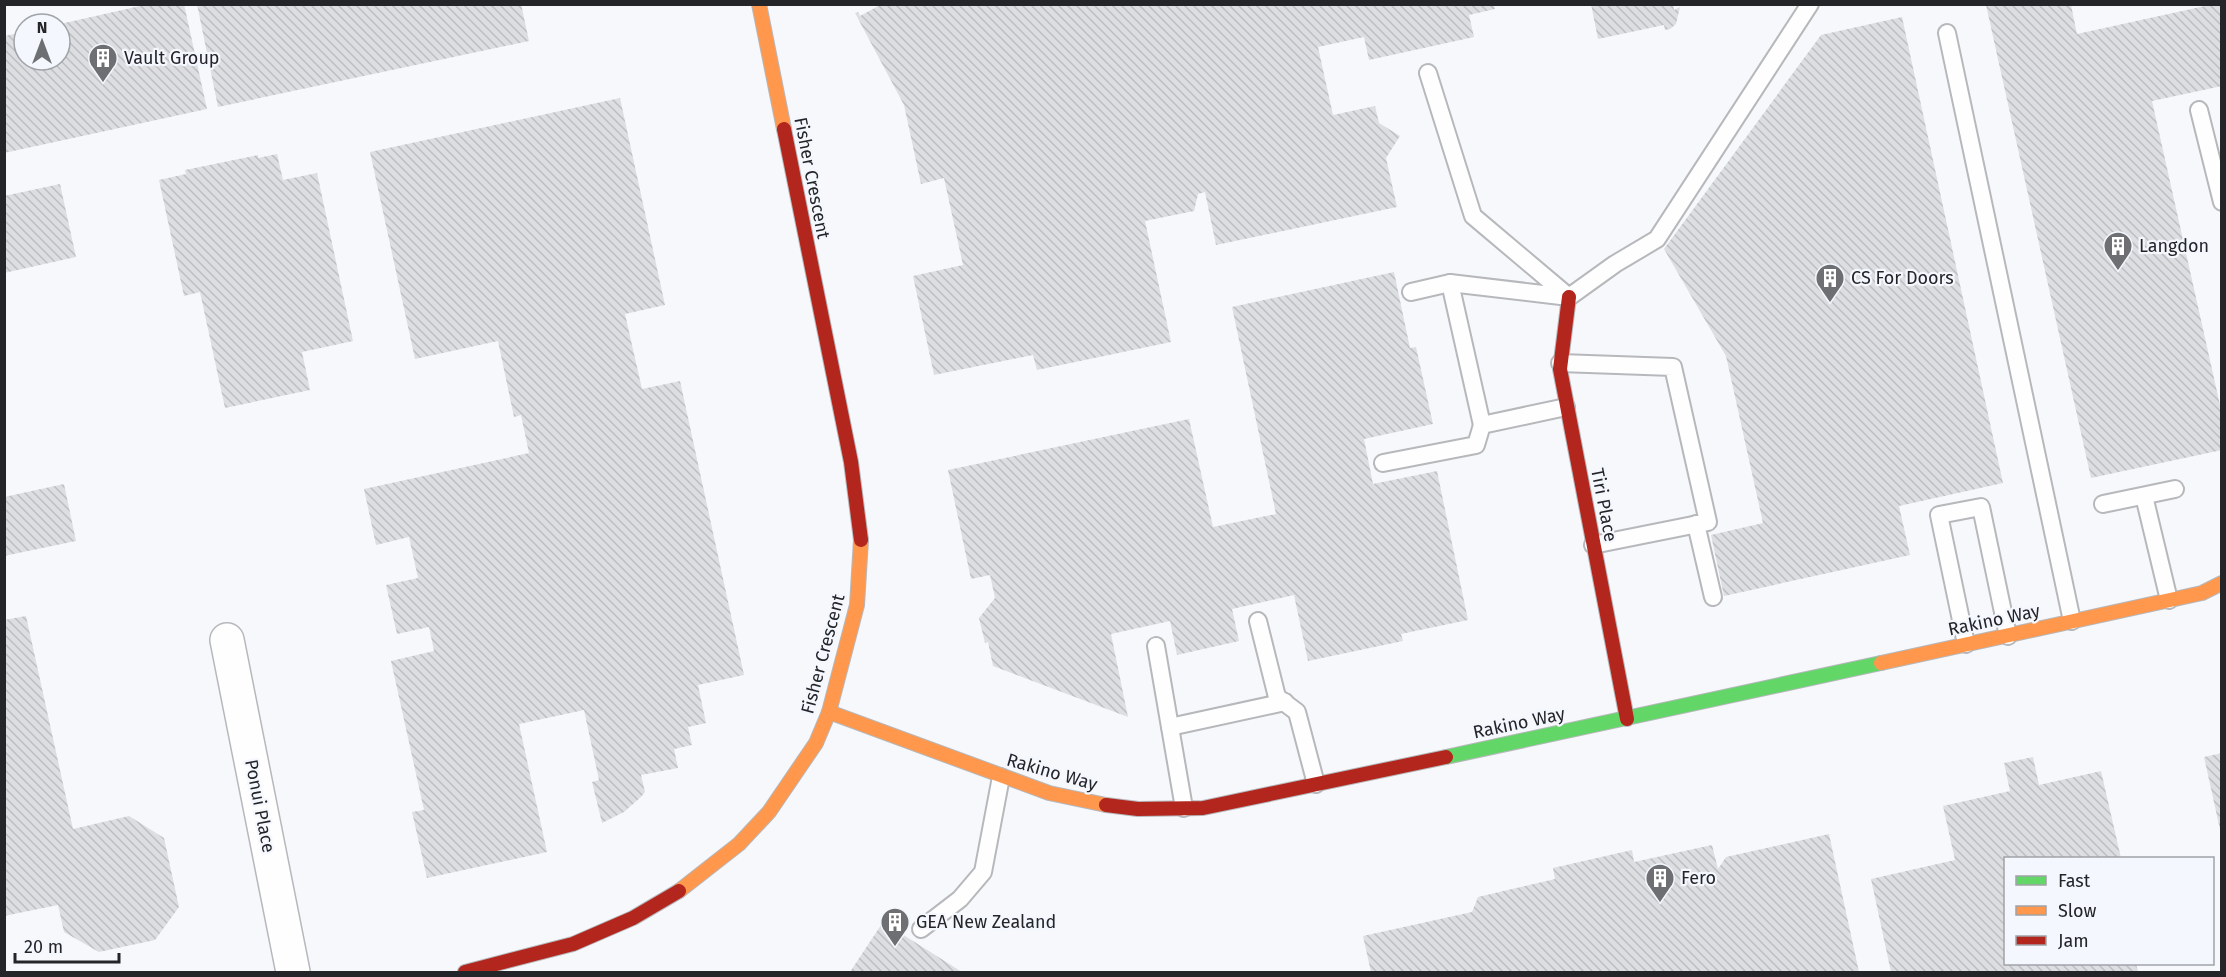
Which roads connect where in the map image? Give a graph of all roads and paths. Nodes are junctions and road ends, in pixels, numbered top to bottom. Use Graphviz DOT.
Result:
graph roads {
  1 [pos="759,4"];
  2 [pos="1810,4"];
  3 [pos="1947,33"];
  4 [pos="1428,73"];
  5 [pos="2199,110"];
  6 [pos="2222,202"];
  7 [pos="1450,283"];
  8 [pos="1411,292"];
  9 [pos="1569,297"];
  10 [pos="1560,363"];
  11 [pos="1566,407"];
  12 [pos="1482,425"];
  13 [pos="1383,464"];
  14 [pos="2175,489"];
  15 [pos="2144,496"];
  16 [pos="2103,504"];
  17 [pos="1696,524"];
  18 [pos="1593,545"];
  19 [pos="2222,582"];
  20 [pos="1713,597"];
  21 [pos="2169,600"];
  22 [pos="1258,621"];
  23 [pos="2072,621"];
  24 [pos="2008,636"];
  25 [pos="227,640"];
  26 [pos="1966,644"];
  27 [pos="1156,646"];
  28 [pos="1285,702"];
  29 [pos="829,712"];
  30 [pos="1627,719"];
  31 [pos="1170,727"];
  32 [pos="1001,777"];
  33 [pos="1316,784"];
  34 [pos="1184,808"];
  35 [pos="921,929"];
  36 [pos="293,972"];
  37 [pos="465,972"];
  1 -- 29 [label="street, Fisher Crescent"];
  2 -- 9 [label="lane"];
  3 -- 23 [label="lane"];
  4 -- 9 [label="lane"];
  5 -- 6 [label="lane"];
  7 -- 8 [label="lane"];
  7 -- 9 [label="lane"];
  7 -- 12 [label="lane"];
  9 -- 10 [label="street, Tiri Place"];
  10 -- 11 [label="street, Tiri Place"];
  10 -- 17 [label="lane"];
  11 -- 12 [label="lane"];
  11 -- 18 [label="street, Tiri Place"];
  12 -- 13 [label="lane"];
  14 -- 15 [label="lane"];
  15 -- 16 [label="lane"];
  15 -- 21 [label="lane"];
  17 -- 18 [label="lane"];
  17 -- 20 [label="lane"];
  18 -- 30 [label="street, Tiri Place"];
  19 -- 21 [label="street, Rakino Way"];
  21 -- 23 [label="street, Rakino Way"];
  22 -- 28 [label="lane"];
  23 -- 24 [label="street, Rakino Way"];
  24 -- 26 [label="street, Rakino Way"];
  24 -- 26 [label="lane"];
  25 -- 36 [label="street, Ponui Place"];
  26 -- 30 [label="street, Rakino Way"];
  27 -- 31 [label="lane"];
  28 -- 31 [label="lane"];
  28 -- 33 [label="lane"];
  29 -- 32 [label="street, Rakino Way"];
  29 -- 37 [label="street, Fisher Crescent"];
  30 -- 33 [label="street, Rakino Way"];
  31 -- 34 [label="lane"];
  32 -- 34 [label="street, Rakino Way"];
  32 -- 35 [label="lane"];
  33 -- 34 [label="street, Rakino Way"];
}
